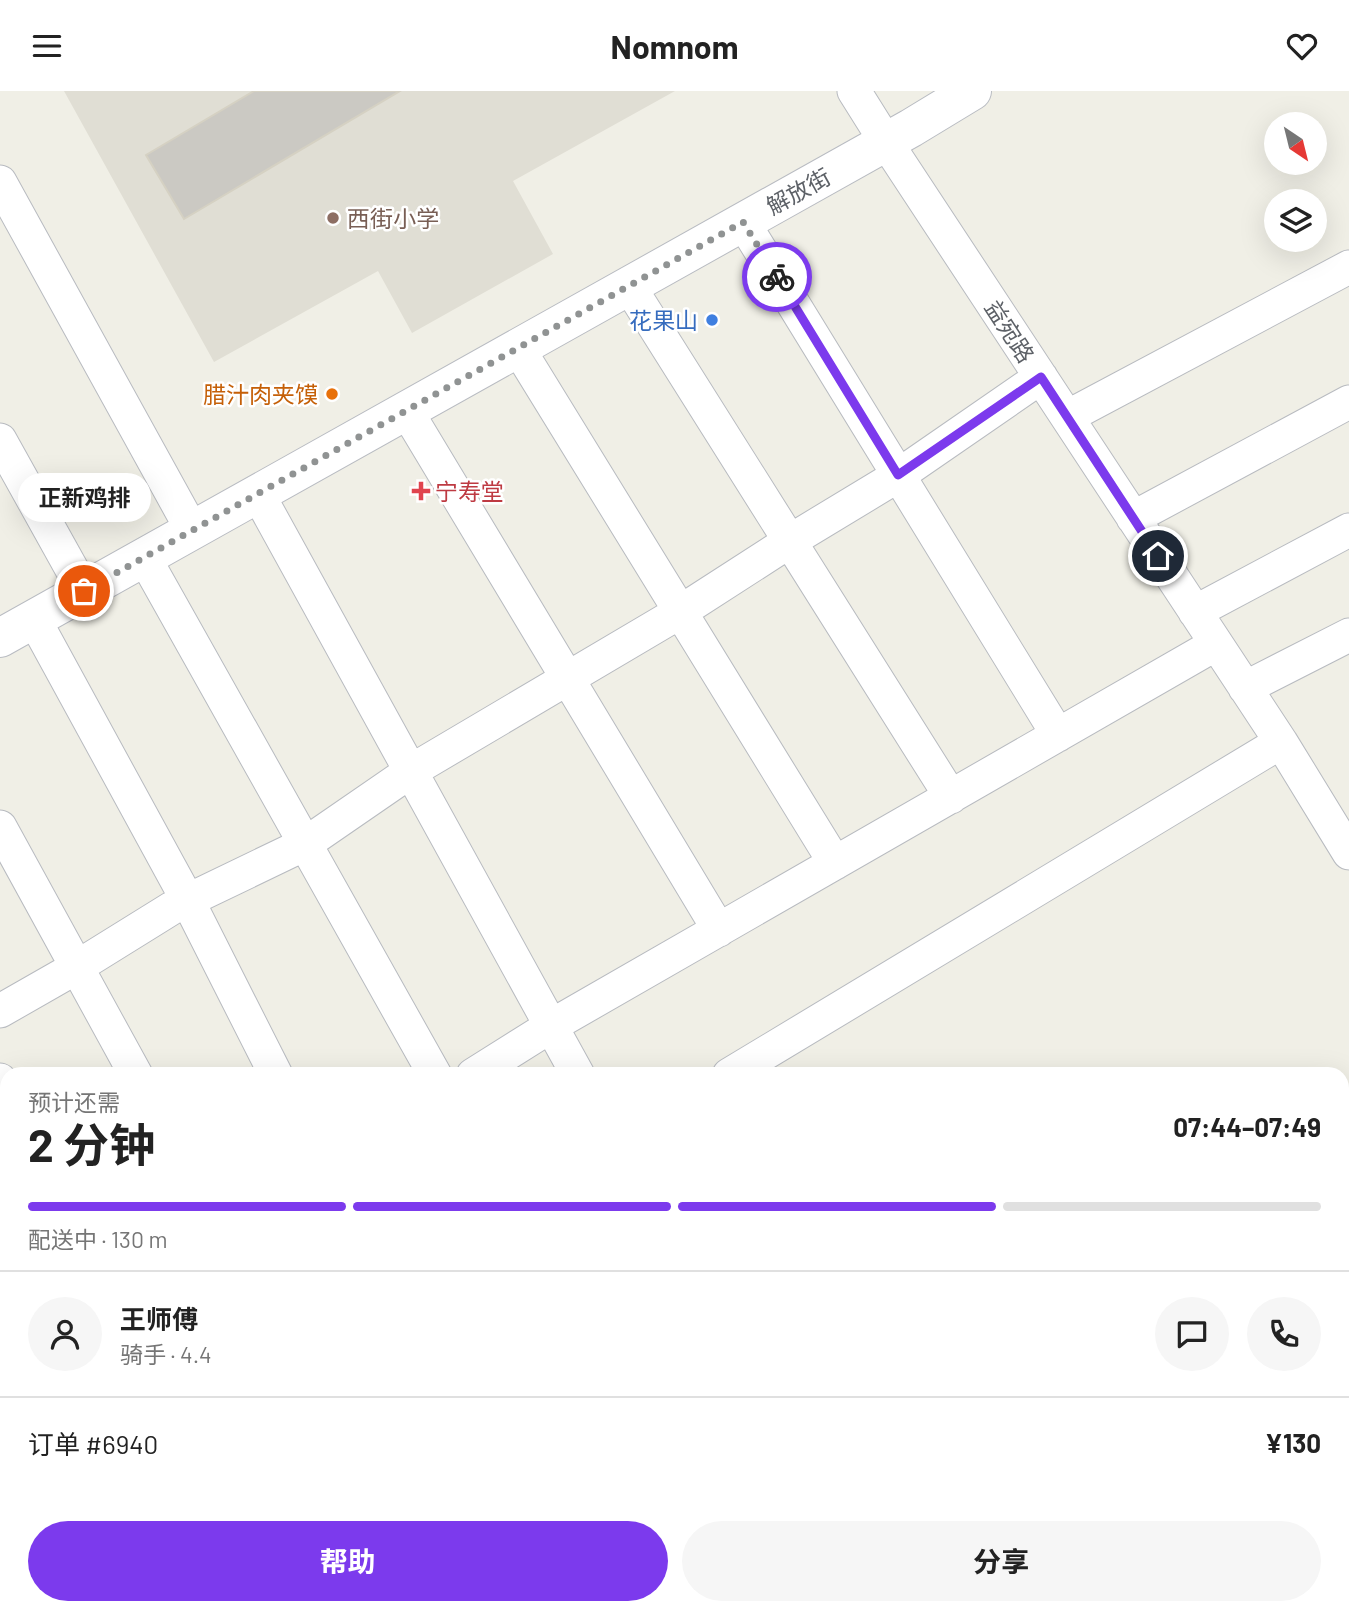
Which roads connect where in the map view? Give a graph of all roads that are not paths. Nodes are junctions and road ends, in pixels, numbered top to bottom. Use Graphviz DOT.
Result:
graph roads {
  1 [pos="854,91"];
  2 [pos="933,91"];
  3 [pos="972,91"];
  4 [pos="881,134"];
  5 [pos="0,182"];
  6 [pos="743,222"];
  7 [pos="1349,267"];
  8 [pos="629,286"];
  9 [pos="517,348"];
  10 [pos="1041,377"];
  11 [pos="1349,402"];
  12 [pos="405,410"];
  13 [pos="1067,417"];
  14 [pos="0,440"];
  15 [pos="898,475"];
  16 [pos="258,494"];
  17 [pos="1133,518"];
  18 [pos="187,521"];
  19 [pos="1349,530"];
  20 [pos="790,541"];
  21 [pos="145,557"];
  22 [pos="79,581"];
  23 [pos="680,612"];
  24 [pos="1195,612"];
  25 [pos="17,616"];
  26 [pos="1349,635"];
  27 [pos="0,638"];
  28 [pos="1216,645"];
  29 [pos="567,678"];
  30 [pos="1245,688"];
  31 [pos="1058,735"];
  32 [pos="1281,743"];
  33 [pos="411,771"];
  34 [pos="951,797"];
  35 [pos="0,827"];
  36 [pos="306,844"];
  37 [pos="1349,853"];
  38 [pos="835,863"];
  39 [pos="188,901"];
  40 [pos="719,930"];
  41 [pos="77,967"];
  42 [pos="0,1011"];
  43 [pos="551,1026"];
  44 [pos="132,1067"];
  45 [pos="272,1067"];
  46 [pos="431,1067"];
  47 [pos="486,1067"];
  48 [pos="574,1067"];
  49 [pos="743,1067"];
  1 -- 4 [label="street, 益宛路"];
  2 -- 4 [label="main road"];
  3 -- 4 [label="main road, 解放街"];
  4 -- 6 [label="main road, 解放街"];
  4 -- 10 [label="street, 益宛路"];
  4 -- 18 [label="main road"];
  5 -- 18 [label="street"];
  6 -- 8 [label="main road, 解放街"];
  6 -- 15 [label="street"];
  7 -- 13 [label="street"];
  8 -- 9 [label="main road, 解放街"];
  8 -- 20 [label="street"];
  9 -- 12 [label="main road, 解放街"];
  9 -- 23 [label="street"];
  10 -- 13 [label="street, 益宛路"];
  10 -- 15 [label="street"];
  11 -- 17 [label="street"];
  12 -- 16 [label="main road, 解放街"];
  12 -- 29 [label="street"];
  13 -- 17 [label="street, 益宛路"];
  14 -- 22 [label="street"];
  15 -- 20 [label="street"];
  15 -- 31 [label="street"];
  16 -- 18 [label="main road, 解放街"];
  16 -- 33 [label="street"];
  17 -- 24 [label="street, 益宛路"];
  18 -- 21 [label="main road, 解放街"];
  18 -- 22 [label="main road"];
  19 -- 24 [label="street"];
  20 -- 23 [label="street"];
  20 -- 34 [label="street"];
  21 -- 22 [label="main road, 解放街"];
  21 -- 36 [label="street"];
  22 -- 25 [label="main road, 解放街"];
  23 -- 29 [label="street"];
  23 -- 38 [label="street"];
  24 -- 28 [label="street, 益宛路"];
  25 -- 27 [label="main road, 解放街"];
  25 -- 39 [label="street"];
  26 -- 30 [label="street"];
  28 -- 30 [label="street, 益宛路"];
  28 -- 31 [label="street"];
  29 -- 33 [label="street"];
  29 -- 40 [label="street"];
  30 -- 32 [label="street, 益宛路"];
  31 -- 34 [label="street"];
  32 -- 37 [label="street, 益宛路"];
  32 -- 49 [label="street"];
  33 -- 36 [label="street"];
  33 -- 43 [label="street"];
  34 -- 38 [label="street"];
  35 -- 41 [label="street"];
  36 -- 39 [label="street"];
  36 -- 46 [label="street"];
  38 -- 40 [label="street"];
  39 -- 41 [label="street"];
  39 -- 45 [label="street"];
  40 -- 43 [label="street"];
  41 -- 42 [label="street"];
  41 -- 44 [label="street"];
  43 -- 47 [label="street"];
  43 -- 48 [label="street"];
}
